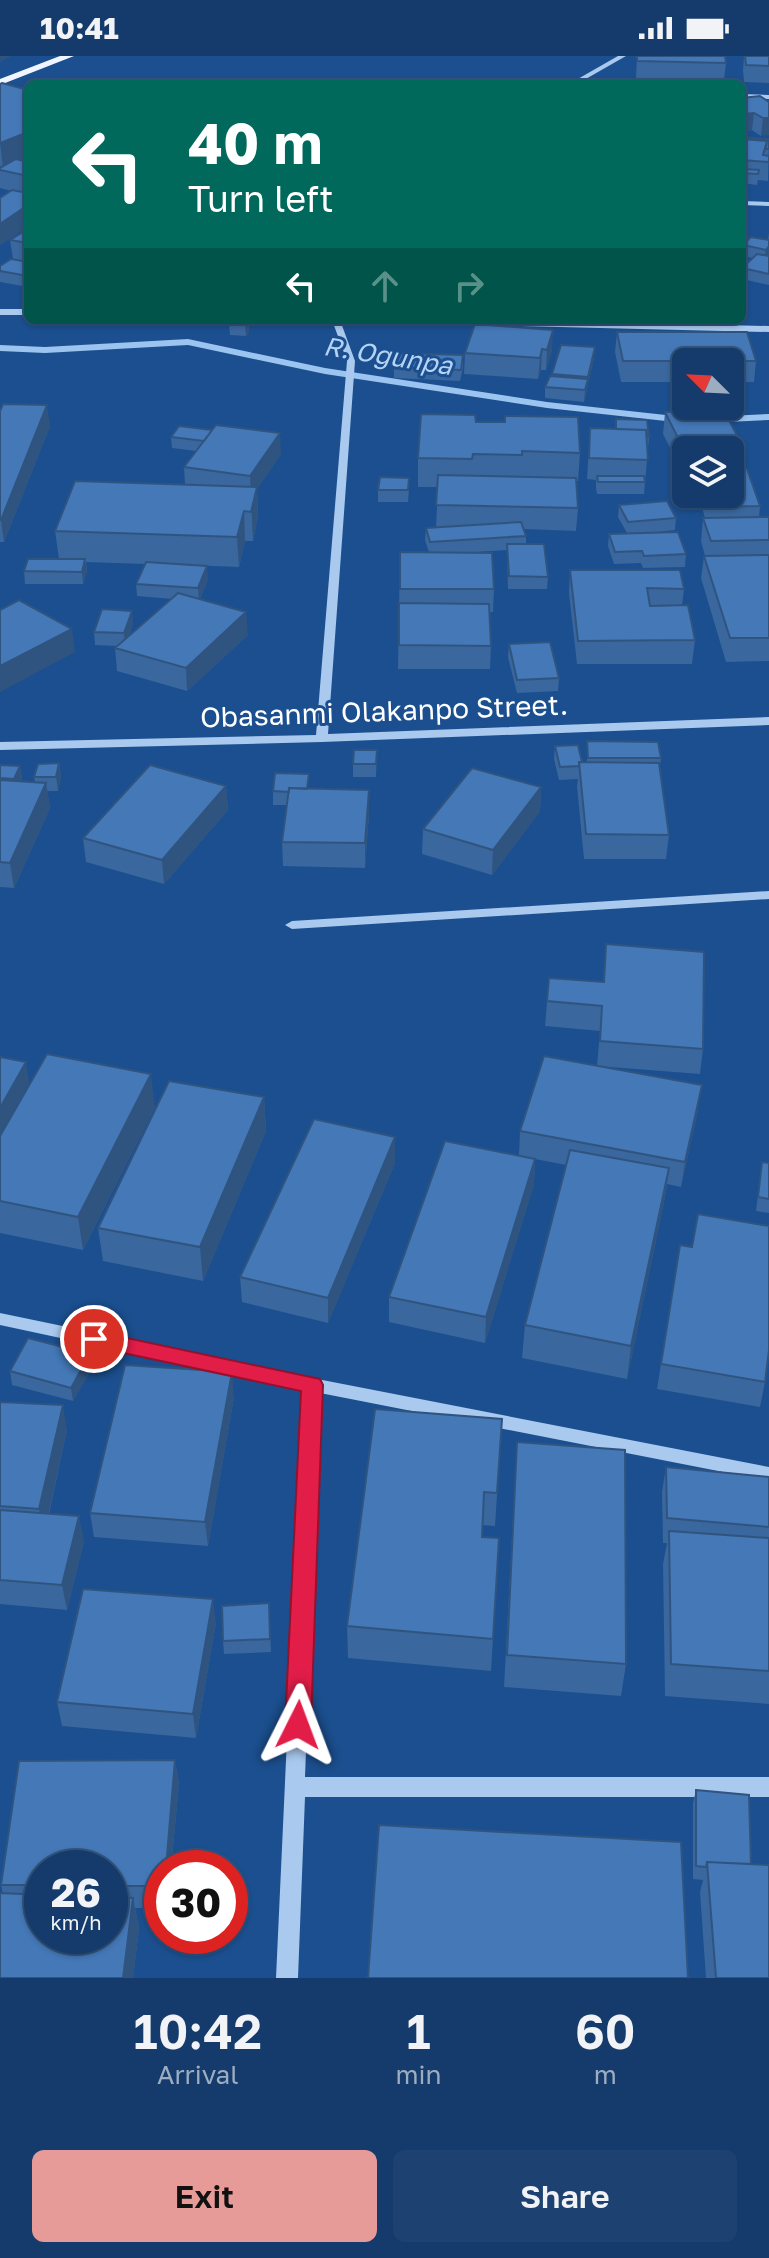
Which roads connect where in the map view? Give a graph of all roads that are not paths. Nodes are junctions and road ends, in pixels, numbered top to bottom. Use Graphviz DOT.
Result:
graph roads {
  1 [pos="34,56"];
  2 [pos="69,56"];
  3 [pos="623,56"];
  4 [pos="20,74"];
  5 [pos="579,80"];
  6 [pos="0,84"];
  7 [pos="14,90"];
  8 [pos="746,96"];
  9 [pos="769,97"];
  10 [pos="746,203"];
  11 [pos="769,204"];
  12 [pos="0,312"];
  13 [pos="24,312"];
  14 [pos="337,324"];
  15 [pos="584,324"];
  16 [pos="769,329"];
  17 [pos="769,721"];
  18 [pos="322,738"];
  19 [pos="0,746"];
  20 [pos="769,895"];
  21 [pos="292,925"];
  22 [pos="0,1319"];
  23 [pos="312,1385"];
  24 [pos="769,1474"];
  25 [pos="295,1787"];
  26 [pos="769,1787"];
  27 [pos="287,1978"];
  1 -- 4 [label="main road"];
  2 -- 4 [label="main road"];
  3 -- 5 [label="street"];
  4 -- 6 [label="main road"];
  6 -- 7 [label="street"];
  8 -- 9 [label="street"];
  10 -- 11 [label="street"];
  12 -- 13 [label="street"];
  14 -- 18 [label="street"];
  15 -- 16 [label="street"];
  17 -- 18 [label="street, Obasanmi Olakanpo Street."];
  18 -- 19 [label="street, Obasanmi Olakanpo Street."];
  20 -- 21 [label="street"];
  22 -- 23 [label="street"];
  23 -- 24 [label="street"];
  23 -- 25 [label="street"];
  25 -- 26 [label="street"];
  25 -- 27 [label="street"];
}
